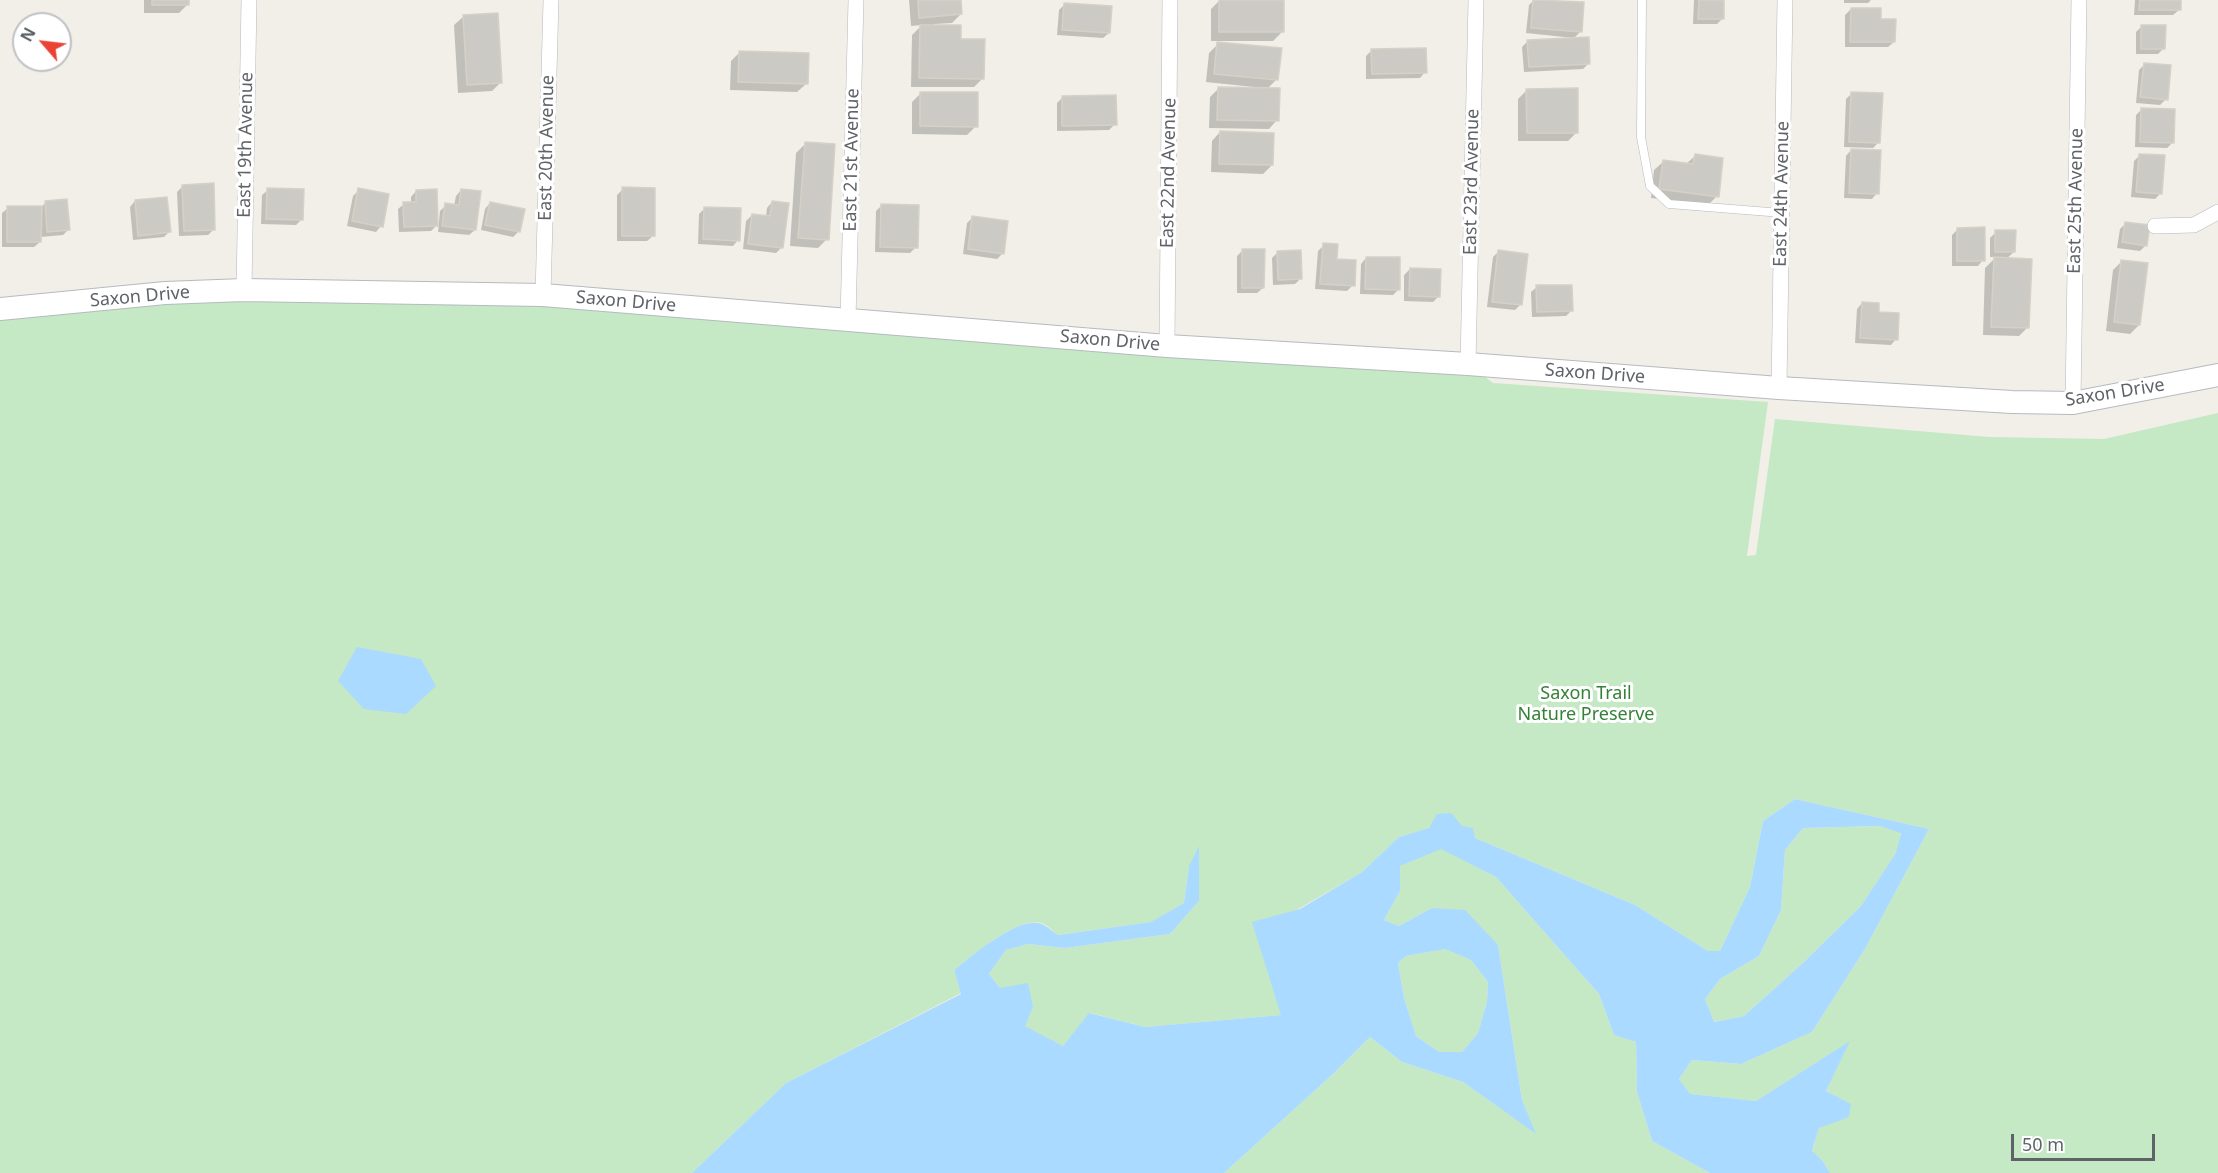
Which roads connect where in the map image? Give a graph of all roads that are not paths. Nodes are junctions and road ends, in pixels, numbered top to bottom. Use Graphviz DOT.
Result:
graph roads {
  1 [pos="249,0"];
  2 [pos="551,0"];
  3 [pos="856,0"];
  4 [pos="1170,0"];
  5 [pos="1476,0"];
  6 [pos="1642,0"];
  7 [pos="1785,0"];
  8 [pos="2079,0"];
  9 [pos="2218,212"];
  10 [pos="1782,213"];
  11 [pos="2155,226"];
  12 [pos="244,290"];
  13 [pos="543,295"];
  14 [pos="0,309"];
  15 [pos="848,320"];
  16 [pos="1167,346"];
  17 [pos="1468,364"];
  18 [pos="2218,375"];
  19 [pos="1779,388"];
  20 [pos="2073,403"];
  1 -- 12 [label="street, East 19th Avenue"];
  2 -- 13 [label="street, East 20th Avenue"];
  3 -- 15 [label="street, East 21st Avenue"];
  4 -- 16 [label="street, East 22nd Avenue"];
  5 -- 17 [label="street, East 23rd Avenue"];
  6 -- 10 [label="lane"];
  7 -- 10 [label="street, East 24th Avenue"];
  8 -- 20 [label="street, East 25th Avenue"];
  9 -- 11 [label="street"];
  10 -- 19 [label="street, East 24th Avenue"];
  12 -- 13 [label="street, Saxon Drive"];
  12 -- 14 [label="street, Saxon Drive"];
  13 -- 15 [label="street, Saxon Drive"];
  15 -- 16 [label="street, Saxon Drive"];
  16 -- 17 [label="street, Saxon Drive"];
  17 -- 19 [label="street, Saxon Drive"];
  18 -- 20 [label="street, Saxon Drive"];
  19 -- 20 [label="street, Saxon Drive"];
}
